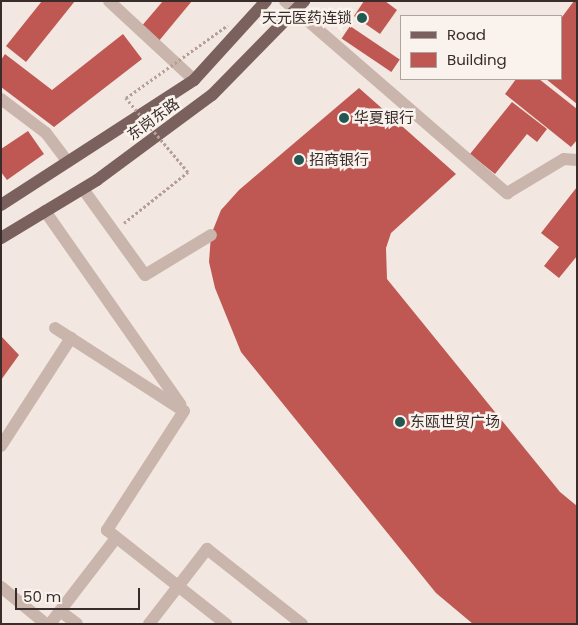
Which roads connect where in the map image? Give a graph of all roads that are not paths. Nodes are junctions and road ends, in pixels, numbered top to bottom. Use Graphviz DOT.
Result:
graph roads {
  1 [pos="109,1"];
  2 [pos="266,1"];
  3 [pos="285,1"];
  4 [pos="300,6"];
  5 [pos="194,80"];
  6 [pos="1,99"];
  7 [pos="577,160"];
  8 [pos="68,162"];
  9 [pos="83,189"];
  10 [pos="1,205"];
  11 [pos="45,212"];
  12 [pos="211,235"];
  13 [pos="1,238"];
  14 [pos="55,328"];
  15 [pos="71,338"];
  16 [pos="184,411"];
  17 [pos="1,446"];
  18 [pos="116,538"];
  19 [pos="178,586"];
  20 [pos="1,588"];
  21 [pos="60,611"];
  22 [pos="46,624"];
  23 [pos="50,624"];
  24 [pos="77,624"];
  25 [pos="149,624"];
  26 [pos="226,624"];
  27 [pos="302,624"];
  1 -- 5 [label="street"];
  2 -- 5 [label="main road, 东岗东路"];
  3 -- 4 [label="street"];
  4 -- 7 [label="street"];
  4 -- 9 [label="main road, 东岗东路"];
  5 -- 8 [label="main road, 东岗东路"];
  6 -- 8 [label="street"];
  8 -- 10 [label="main road, 东岗东路"];
  9 -- 11 [label="main road, 东岗东路"];
  9 -- 12 [label="street"];
  11 -- 13 [label="main road, 东岗东路"];
  11 -- 16 [label="street"];
  14 -- 15 [label="street"];
  15 -- 16 [label="street"];
  15 -- 17 [label="street"];
  16 -- 18 [label="street"];
  18 -- 19 [label="street"];
  18 -- 21 [label="street"];
  19 -- 25 [label="street"];
  19 -- 26 [label="street"];
  19 -- 27 [label="street"];
  20 -- 22 [label="street"];
  21 -- 23 [label="street"];
  21 -- 24 [label="street"];
}
